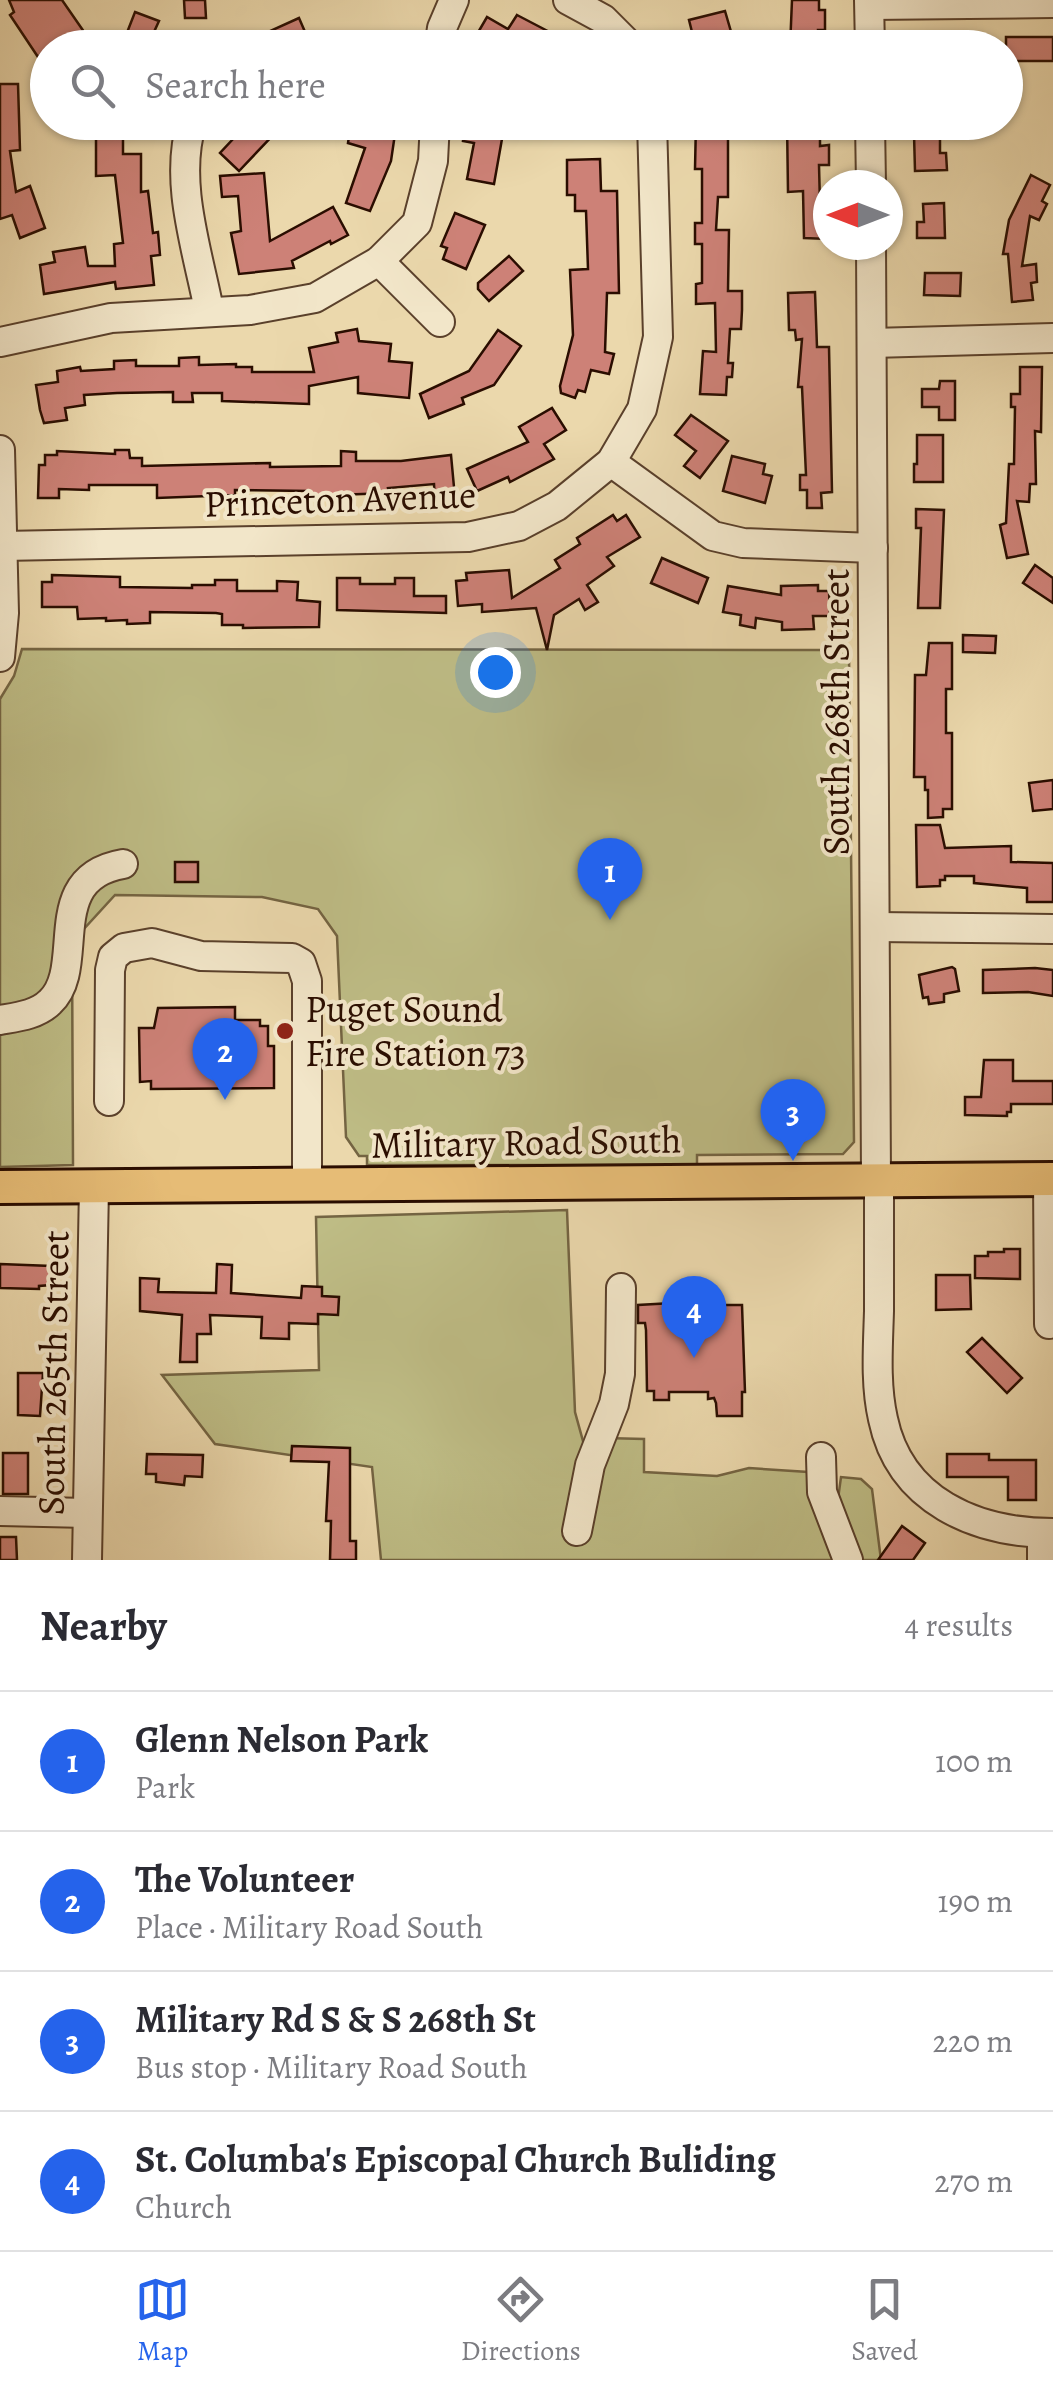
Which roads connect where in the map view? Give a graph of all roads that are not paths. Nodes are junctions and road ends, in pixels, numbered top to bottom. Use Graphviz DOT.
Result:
graph roads {
  1 [pos="454,0"];
  2 [pos="568,0"];
  3 [pos="870,2"];
  4 [pos="1053,3"];
  5 [pos="609,10"];
  6 [pos="444,30"];
  7 [pos="870,30"];
  8 [pos="189,140"];
  9 [pos="434,140"];
  10 [pos="653,140"];
  11 [pos="870,140"];
  12 [pos="870,170"];
  13 [pos="871,260"];
  14 [pos="379,261"];
  15 [pos="209,310"];
  16 [pos="440,322"];
  17 [pos="1053,338"];
  18 [pos="0,342"];
  19 [pos="872,343"];
  20 [pos="0,450"];
  21 [pos="611,462"];
  22 [pos="3,546"];
  23 [pos="873,548"];
  24 [pos="2,612"];
  25 [pos="0,658"];
  26 [pos="123,864"];
  27 [pos="875,927"];
  28 [pos="1053,928"];
  29 [pos="0,1020"];
  30 [pos="109,1101"];
  31 [pos="878,1179"];
  32 [pos="1050,1179"];
  33 [pos="307,1184"];
  34 [pos="0,1187"];
  35 [pos="94,1187"];
  36 [pos="621,1288"];
  37 [pos="1049,1324"];
  38 [pos="821,1458"];
  39 [pos="0,1510"];
  40 [pos="88,1513"];
  41 [pos="578,1531"];
  42 [pos="1046,1542"];
  43 [pos="86,1560"];
  44 [pos="848,1560"];
  1 -- 6 [label="street"];
  2 -- 5 [label="street"];
  3 -- 4 [label="street"];
  3 -- 7 [label="street"];
  8 -- 15 [label="street"];
  9 -- 14 [label="street"];
  10 -- 21 [label="street"];
  11 -- 12 [label="street"];
  13 -- 19 [label="street, South 268th Street"];
  14 -- 15 [label="street"];
  14 -- 16 [label="street"];
  15 -- 18 [label="street"];
  17 -- 19 [label="street"];
  19 -- 23 [label="street, South 268th Street"];
  20 -- 22 [label="street"];
  21 -- 22 [label="street, Princeton Avenue"];
  21 -- 23 [label="street"];
  22 -- 24 [label="street"];
  23 -- 27 [label="street, South 268th Street"];
  24 -- 25 [label="street"];
  26 -- 29 [label="street"];
  27 -- 28 [label="street"];
  27 -- 31 [label="street, South 268th Street"];
  30 -- 33 [label="street"];
  31 -- 32 [label="main road, Military Road South"];
  31 -- 33 [label="main road, Military Road South"];
  31 -- 42 [label="street, South 268th Street"];
  32 -- 37 [label="street"];
  33 -- 35 [label="main road, Military Road South"];
  34 -- 35 [label="main road, Military Road South"];
  35 -- 40 [label="street, South 265th Street"];
  36 -- 41 [label="street"];
  38 -- 44 [label="street"];
  39 -- 40 [label="street"];
  40 -- 43 [label="street, South 265th Street"];
}
